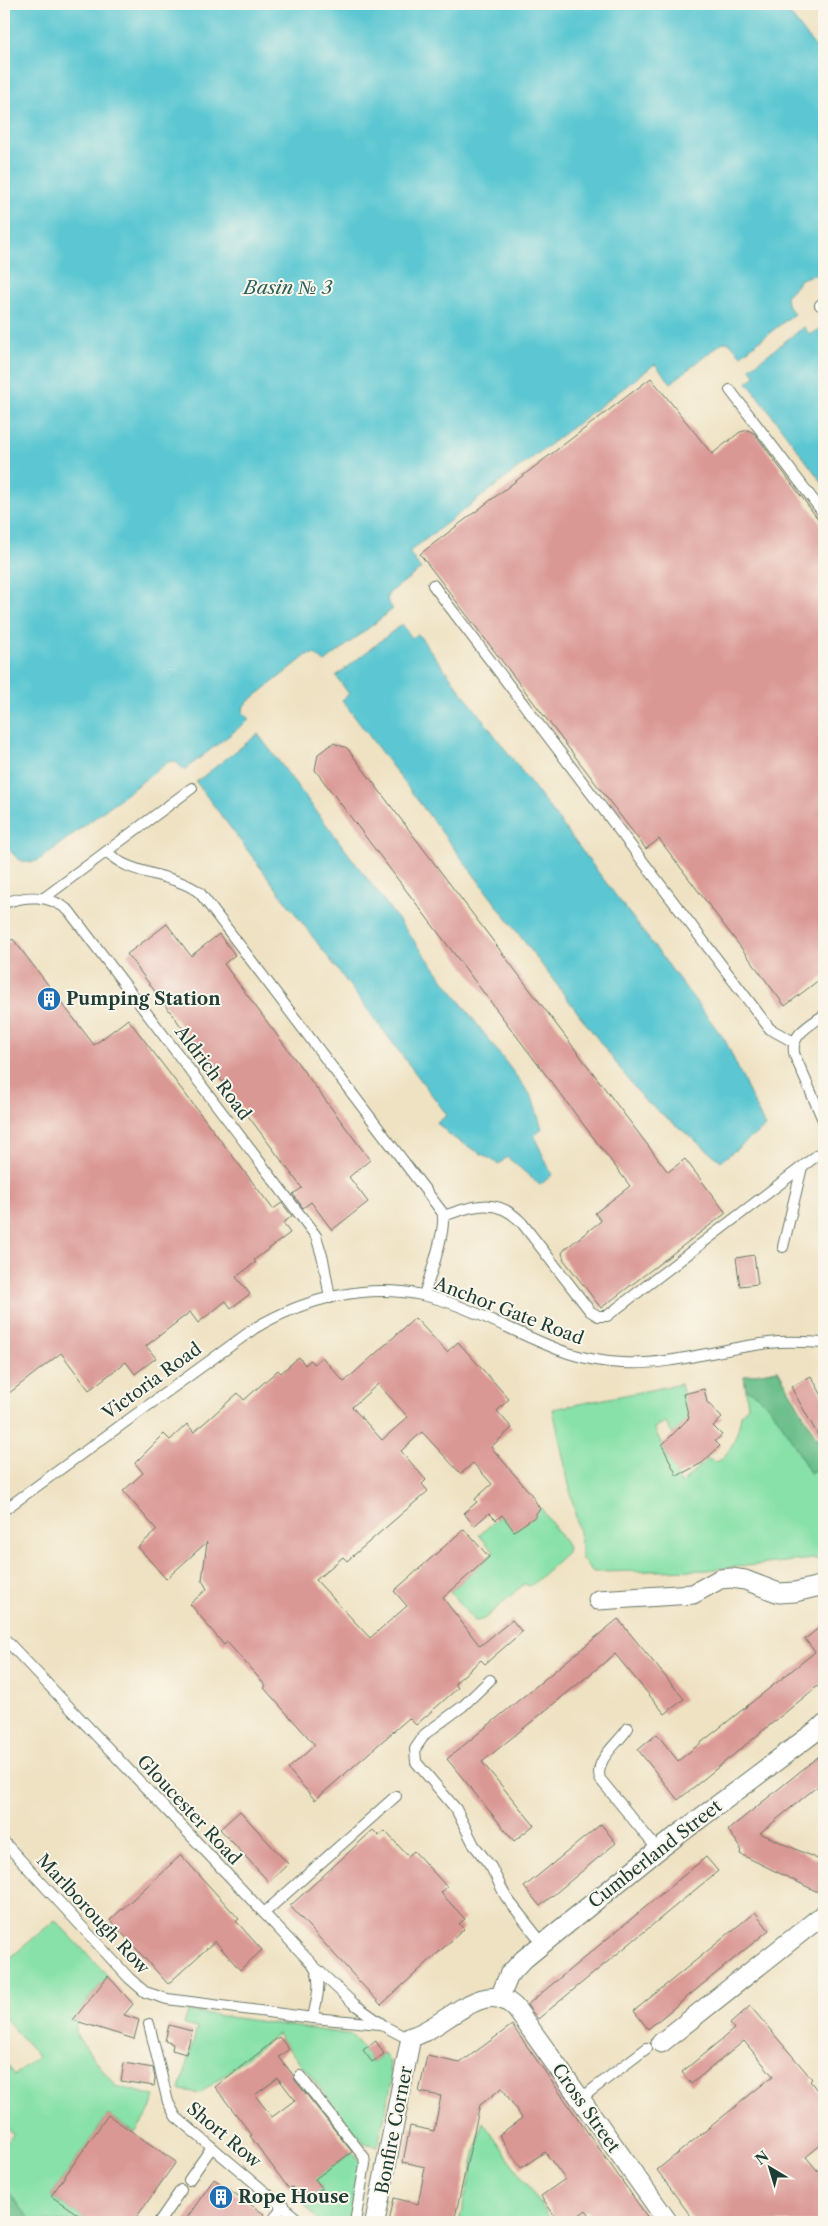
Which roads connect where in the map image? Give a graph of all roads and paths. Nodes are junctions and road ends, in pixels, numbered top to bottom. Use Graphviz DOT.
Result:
graph roads {
  1 [pos="730,390"];
  2 [pos="824,514"];
  3 [pos="434,585"];
  4 [pos="192,788"];
  5 [pos="107,851"];
  6 [pos="44,898"];
  7 [pos="4,901"];
  8 [pos="824,1014"];
  9 [pos="794,1042"];
  10 [pos="824,1122"];
  11 [pos="824,1150"];
  12 [pos="802,1167"];
  13 [pos="444,1216"];
  14 [pos="783,1247"];
  15 [pos="424,1295"];
  16 [pos="330,1298"];
  17 [pos="824,1343"];
  18 [pos="4,1510"];
  19 [pos="824,1585"];
  20 [pos="598,1600"];
  21 [pos="4,1638"];
  22 [pos="490,1680"];
  23 [pos="824,1725"];
  24 [pos="628,1728"];
  25 [pos="396,1796"];
  26 [pos="4,1842"];
  27 [pos="658,1850"];
  28 [pos="264,1913"];
  29 [pos="824,1914"];
  30 [pos="543,1944"];
  31 [pos="312,1964"];
  32 [pos="500,1998"];
  33 [pos="313,2018"];
  34 [pos="149,2024"];
  35 [pos="382,2025"];
  36 [pos="411,2037"];
  37 [pos="654,2045"];
  38 [pos="300,2076"];
  39 [pos="580,2099"];
  40 [pos="212,2146"];
  41 [pos="188,2180"];
  42 [pos="181,2190"];
  43 [pos="283,2206"];
  44 [pos="159,2222"];
  45 [pos="272,2222"];
  46 [pos="301,2222"];
  47 [pos="355,2222"];
  48 [pos="375,2222"];
  49 [pos="668,2222"];
  1 -- 2 [label="lane"];
  3 -- 9 [label="lane"];
  4 -- 5 [label="lane"];
  5 -- 6 [label="lane"];
  5 -- 13 [label="lane"];
  6 -- 7 [label="lane"];
  6 -- 16 [label="lane, Aldrich Road"];
  8 -- 9 [label="lane"];
  9 -- 10 [label="lane"];
  11 -- 12 [label="lane"];
  12 -- 13 [label="lane"];
  12 -- 14 [label="lane"];
  13 -- 15 [label="lane"];
  15 -- 16 [label="lane, Anchor Gate Road"];
  15 -- 17 [label="lane, Anchor Gate Road"];
  16 -- 18 [label="lane, Victoria Road"];
  19 -- 20 [label="street"];
  21 -- 28 [label="lane, Gloucester Road"];
  22 -- 30 [label="lane"];
  23 -- 27 [label="street, Cumberland Street"];
  24 -- 27 [label="lane"];
  25 -- 28 [label="lane"];
  26 -- 33 [label="lane, Marlborough Row"];
  27 -- 30 [label="street, Cumberland Street"];
  28 -- 31 [label="lane, Gloucester Road"];
  29 -- 37 [label="street"];
  30 -- 32 [label="street, Cumberland Street"];
  31 -- 33 [label="lane, Gloucester Road"];
  31 -- 35 [label="lane"];
  32 -- 36 [label="street"];
  32 -- 39 [label="street, Cross Street"];
  33 -- 35 [label="lane, Marlborough Row"];
  34 -- 40 [label="lane, Short Row"];
  35 -- 36 [label="lane"];
  36 -- 48 [label="street, Bonfire Corner"];
  37 -- 39 [label="lane"];
  38 -- 47 [label="lane"];
  39 -- 49 [label="street, Cross Street"];
  40 -- 41 [label="lane"];
  40 -- 43 [label="lane, Short Row"];
  42 -- 44 [label="lane"];
  43 -- 45 [label="lane"];
  43 -- 46 [label="lane, Short Row"];
}
